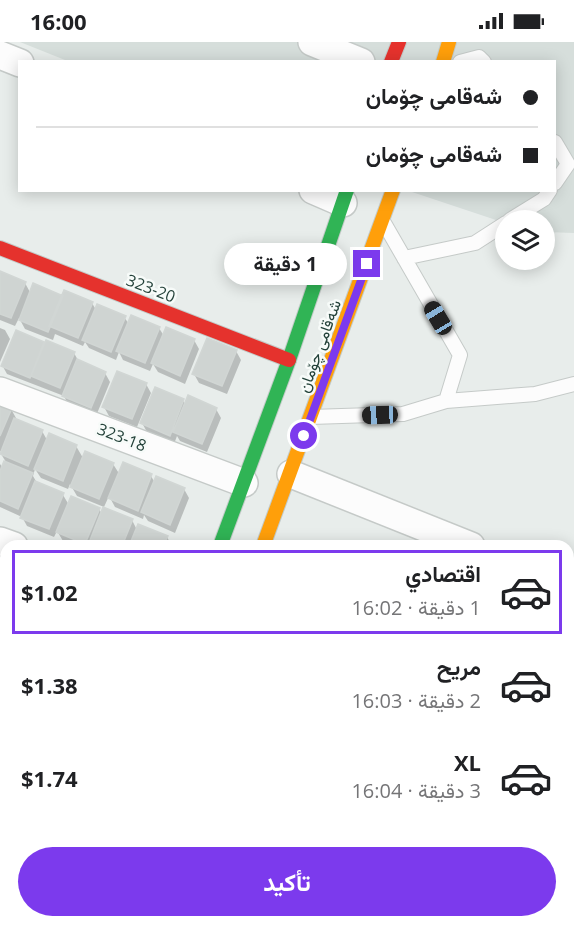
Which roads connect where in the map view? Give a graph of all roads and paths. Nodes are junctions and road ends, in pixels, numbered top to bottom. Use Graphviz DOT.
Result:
graph roads {
  1 [pos="312,42"];
  2 [pos="399,42"];
  3 [pos="449,42"];
  4 [pos="0,55"];
  5 [pos="356,60"];
  6 [pos="392,60"];
  7 [pos="444,60"];
  8 [pos="468,60"];
  9 [pos="482,60"];
  10 [pos="18,62"];
  11 [pos="556,144"];
  12 [pos="556,182"];
  13 [pos="322,192"];
  14 [pos="392,192"];
  15 [pos="549,192"];
  16 [pos="345,197"];
  17 [pos="526,210"];
  18 [pos="383,220"];
  19 [pos="495,230"];
  20 [pos="0,248"];
  21 [pos="404,258"];
  22 [pos="289,360"];
  23 [pos="574,384"];
  24 [pos="0,391"];
  25 [pos="446,402"];
  26 [pos="311,417"];
  27 [pos="291,474"];
  28 [pos="244,483"];
  29 [pos="222,540"];
  30 [pos="265,540"];
  31 [pos="456,540"];
  1 -- 5 [label="street"];
  2 -- 6 [label="street"];
  3 -- 7 [label="street"];
  4 -- 10 [label="street"];
  8 -- 9 [label="lane"];
  11 -- 12 [label="lane"];
  13 -- 16 [label="street"];
  14 -- 18 [label="street, شەقامی چۆمان"];
  15 -- 17 [label="lane"];
  16 -- 22 [label="street, شەقامی چۆمان"];
  18 -- 21 [label="lane"];
  18 -- 26 [label="street, شەقامی چۆمان"];
  19 -- 21 [label="lane"];
  20 -- 22 [label="street, 323-20"];
  21 -- 25 [label="lane"];
  22 -- 28 [label="street, شەقامی چۆمان"];
  23 -- 25 [label="lane"];
  24 -- 28 [label="street, 323-18"];
  25 -- 26 [label="lane"];
  26 -- 27 [label="street, شەقامی چۆمان"];
  27 -- 30 [label="street, شەقامی چۆمان"];
  27 -- 31 [label="street"];
  28 -- 29 [label="street, شەقامی چۆمان"];
}
